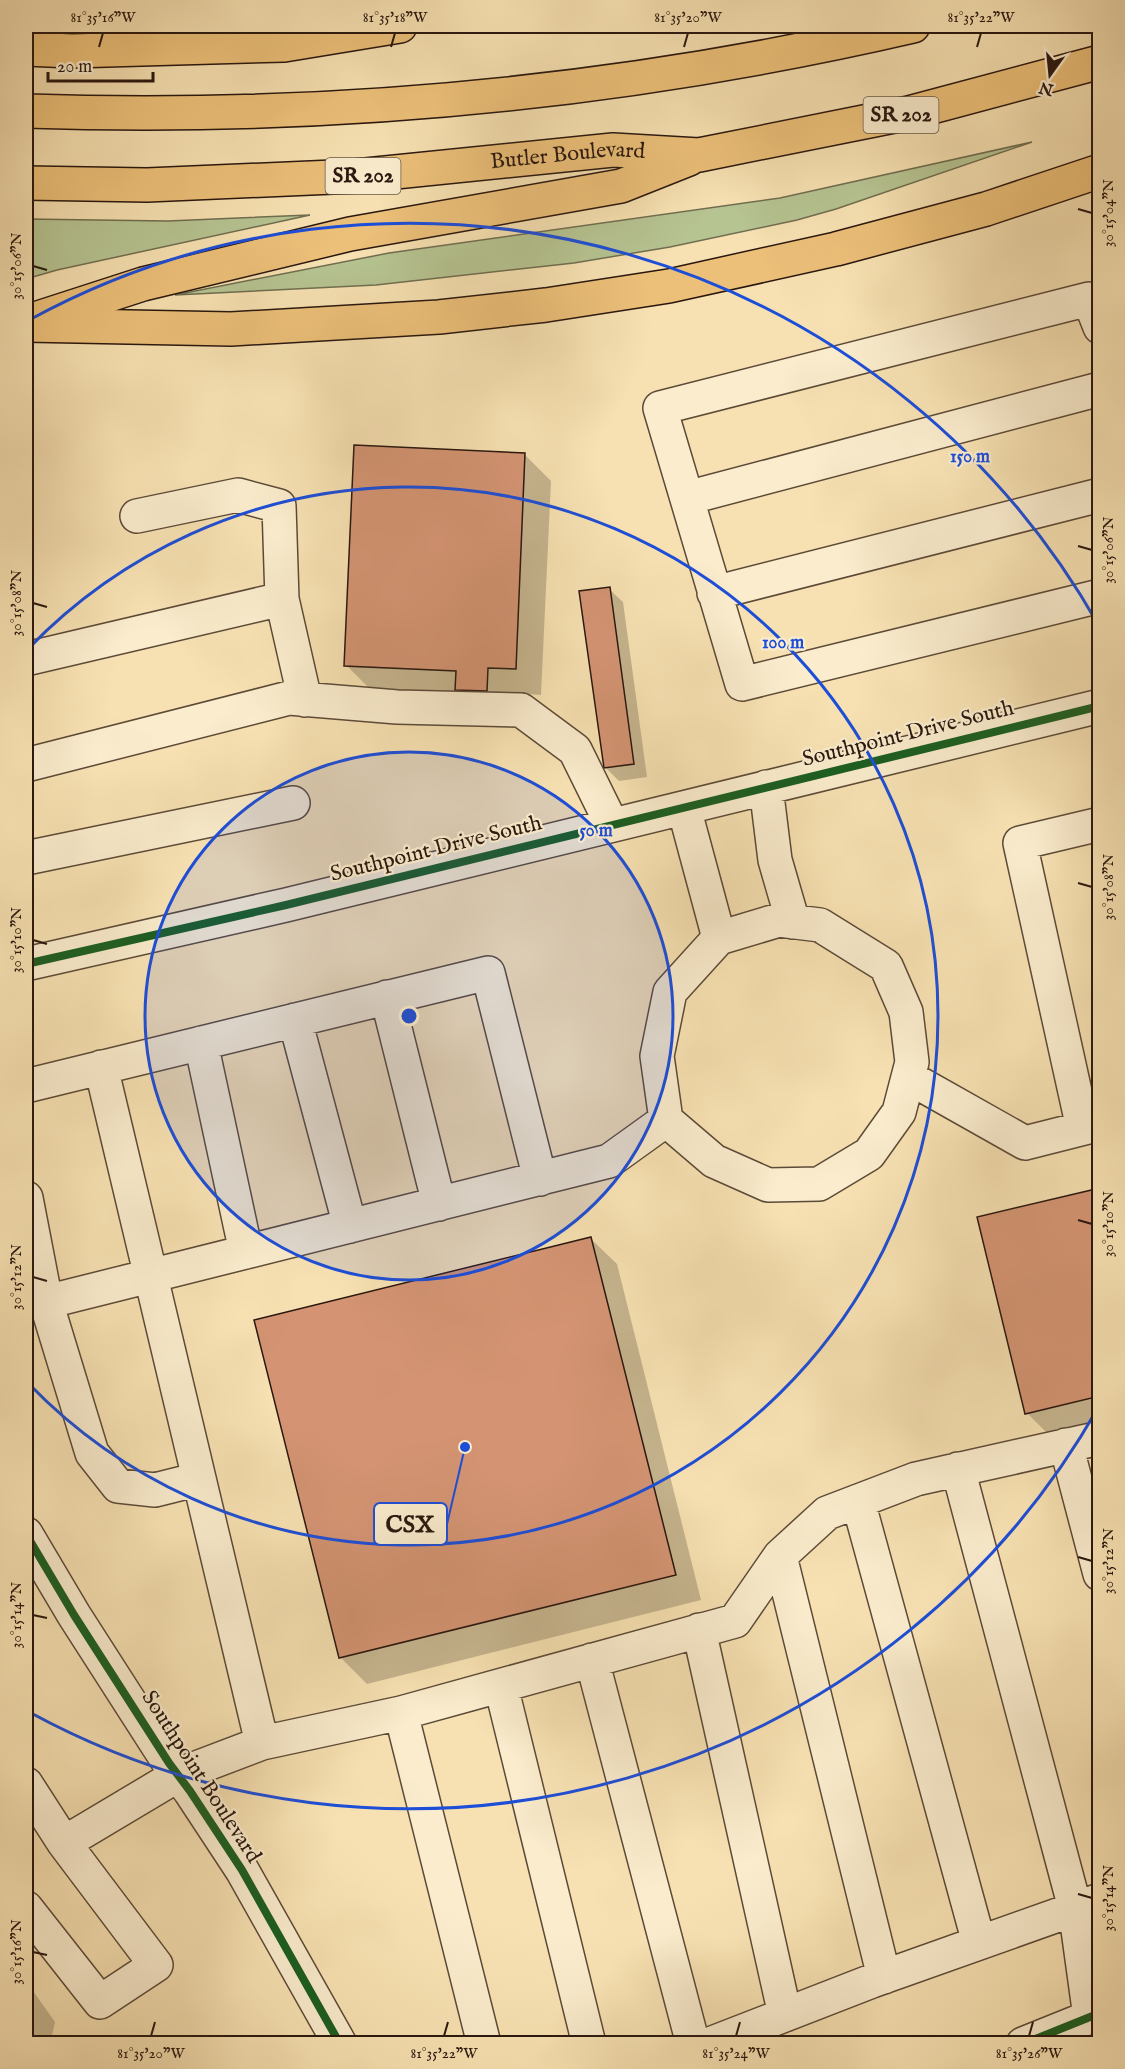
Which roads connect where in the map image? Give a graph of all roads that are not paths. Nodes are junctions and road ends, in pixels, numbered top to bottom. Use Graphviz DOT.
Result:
graph roads {
  1 [pos="400,26"];
  2 [pos="913,26"];
  3 [pos="26,49"];
  4 [pos="1100,62"];
  5 [pos="26,111"];
  6 [pos="699,155"];
  7 [pos="1100,171"];
  8 [pos="26,183"];
  9 [pos="26,324"];
  10 [pos="1100,327"];
  11 [pos="1100,389"];
  12 [pos="1100,495"];
  13 [pos="687,498"];
  14 [pos="136,516"];
  15 [pos="714,593"];
  16 [pos="1100,596"];
  17 [pos="282,599"];
  18 [pos="26,659"];
  19 [pos="305,700"];
  20 [pos="1100,706"];
  21 [pos="26,765"];
  22 [pos="766,787"];
  23 [pos="293,803"];
  24 [pos="684,808"];
  25 [pos="1100,824"];
  26 [pos="612,825"];
  27 [pos="26,858"];
  28 [pos="793,922"];
  29 [pos="719,938"];
  30 [pos="26,964"];
  31 [pos="387,997"];
  32 [pos="295,1020"];
  33 [pos="201,1043"];
  34 [pos="100,1067"];
  35 [pos="908,1077"];
  36 [pos="26,1086"];
  37 [pos="666,1120"];
  38 [pos="1091,1126"];
  39 [pos="540,1179"];
  40 [pos="26,1198"];
  41 [pos="440,1204"];
  42 [pos="350,1226"];
  43 [pos="246,1252"];
  44 [pos="151,1276"];
  45 [pos="46,1302"];
  46 [pos="1100,1438"];
  47 [pos="1066,1445"];
  48 [pos="958,1469"];
  49 [pos="199,1479"];
  50 [pos="858,1501"];
  51 [pos="26,1534"];
  52 [pos="780,1556"];
  53 [pos="1100,1574"];
  54 [pos="699,1630"];
  55 [pos="592,1660"];
  56 [pos="501,1686"];
  57 [pos="401,1713"];
  58 [pos="262,1743"];
  59 [pos="178,1776"];
  60 [pos="26,1784"];
  61 [pos="64,1843"];
  62 [pos="1087,1904"];
  63 [pos="26,1908"];
  64 [pos="979,1943"];
  65 [pos="884,1977"];
  66 [pos="785,2015"];
  67 [pos="1095,2015"];
  68 [pos="340,2043"];
  69 [pos="484,2043"];
  70 [pos="589,2043"];
  71 [pos="693,2043"];
  72 [pos="710,2043"];
  73 [pos="1027,2043"];
  1 -- 3 [label="highway"];
  2 -- 5 [label="highway"];
  4 -- 6 [label="highway, Butler Boulevard / SR 202"];
  6 -- 8 [label="highway, Butler Boulevard / SR 202"];
  6 -- 9 [label="highway"];
  7 -- 9 [label="highway"];
  10 -- 13 [label="street"];
  11 -- 13 [label="street"];
  12 -- 15 [label="street"];
  13 -- 15 [label="street"];
  14 -- 17 [label="street"];
  15 -- 16 [label="street"];
  17 -- 18 [label="street"];
  17 -- 19 [label="street"];
  19 -- 21 [label="street"];
  19 -- 26 [label="street"];
  20 -- 22 [label="street, Southpoint Drive South"];
  22 -- 24 [label="street, Southpoint Drive South"];
  22 -- 28 [label="street"];
  23 -- 27 [label="street"];
  24 -- 26 [label="street, Southpoint Drive South"];
  24 -- 29 [label="street"];
  25 -- 38 [label="street"];
  26 -- 30 [label="street, Southpoint Drive South"];
  28 -- 29 [label="street"];
  28 -- 35 [label="street"];
  29 -- 37 [label="street"];
  31 -- 32 [label="street"];
  31 -- 39 [label="street"];
  31 -- 41 [label="street"];
  32 -- 33 [label="street"];
  32 -- 42 [label="street"];
  33 -- 34 [label="street"];
  33 -- 43 [label="street"];
  34 -- 36 [label="street"];
  34 -- 44 [label="street"];
  35 -- 37 [label="street"];
  35 -- 38 [label="street"];
  37 -- 39 [label="street"];
  39 -- 41 [label="street"];
  40 -- 45 [label="street"];
  41 -- 42 [label="street"];
  42 -- 43 [label="street"];
  43 -- 44 [label="street"];
  44 -- 45 [label="street"];
  44 -- 49 [label="street"];
  45 -- 49 [label="street"];
  46 -- 47 [label="street"];
  47 -- 48 [label="street"];
  47 -- 53 [label="street"];
  48 -- 50 [label="street"];
  48 -- 62 [label="street"];
  49 -- 58 [label="street"];
  50 -- 52 [label="street"];
  50 -- 64 [label="street"];
  51 -- 59 [label="street, Southpoint Boulevard"];
  52 -- 54 [label="street"];
  52 -- 65 [label="street"];
  54 -- 55 [label="street"];
  54 -- 66 [label="street"];
  55 -- 56 [label="street"];
  55 -- 71 [label="street"];
  56 -- 57 [label="street"];
  56 -- 70 [label="street"];
  57 -- 58 [label="street"];
  57 -- 69 [label="street"];
  58 -- 59 [label="street"];
  59 -- 61 [label="street"];
  59 -- 68 [label="street, Southpoint Boulevard"];
  60 -- 61 [label="street"];
  61 -- 63 [label="street"];
  62 -- 64 [label="street"];
  62 -- 67 [label="street"];
  64 -- 65 [label="street"];
  65 -- 66 [label="street"];
  66 -- 72 [label="street"];
  67 -- 73 [label="street"];
}
